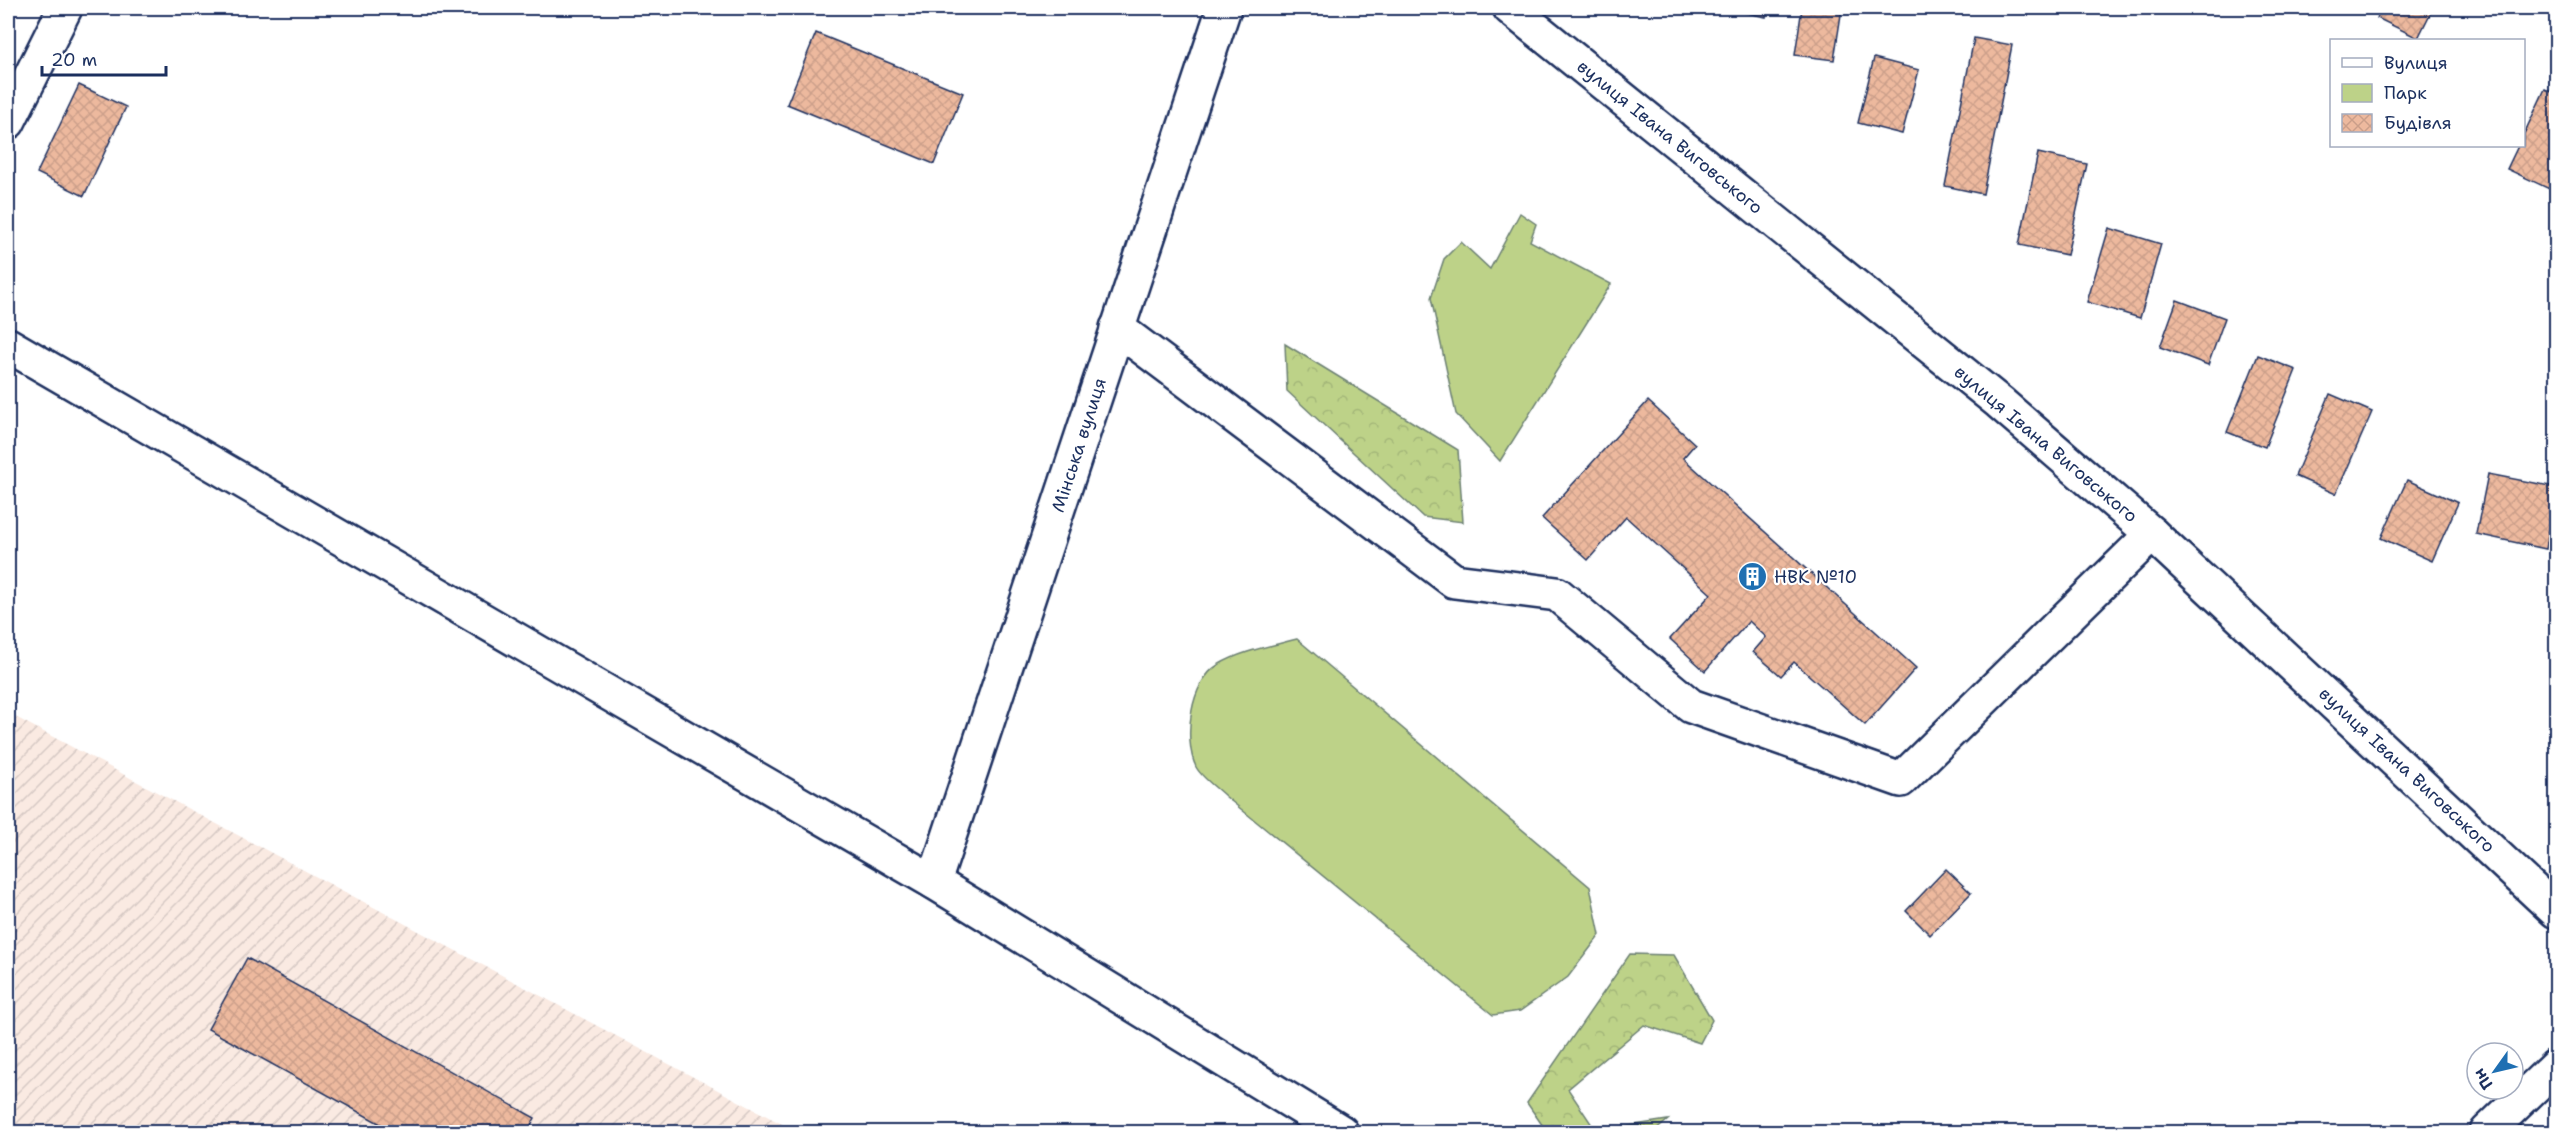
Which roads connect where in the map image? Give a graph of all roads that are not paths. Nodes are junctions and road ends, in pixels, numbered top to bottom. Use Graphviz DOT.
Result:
graph roads {
  1 [pos="64,8"];
  2 [pos="1224,8"];
  3 [pos="1510,8"];
  4 [pos="8,122"];
  5 [pos="1118,328"];
  6 [pos="8,345"];
  7 [pos="2152,534"];
  8 [pos="934,882"];
  9 [pos="2556,910"];
  10 [pos="2556,1066"];
  11 [pos="1341,1132"];
  12 [pos="2487,1132"];
  1 -- 4 [label="street"];
  2 -- 5 [label="street, Мінська вулиця"];
  3 -- 7 [label="street, вулиця Івана Виговського"];
  5 -- 7 [label="street"];
  5 -- 8 [label="street, Мінська вулиця"];
  6 -- 8 [label="street"];
  7 -- 9 [label="street, вулиця Івана Виговського"];
  8 -- 11 [label="street"];
  10 -- 12 [label="street"];
}
